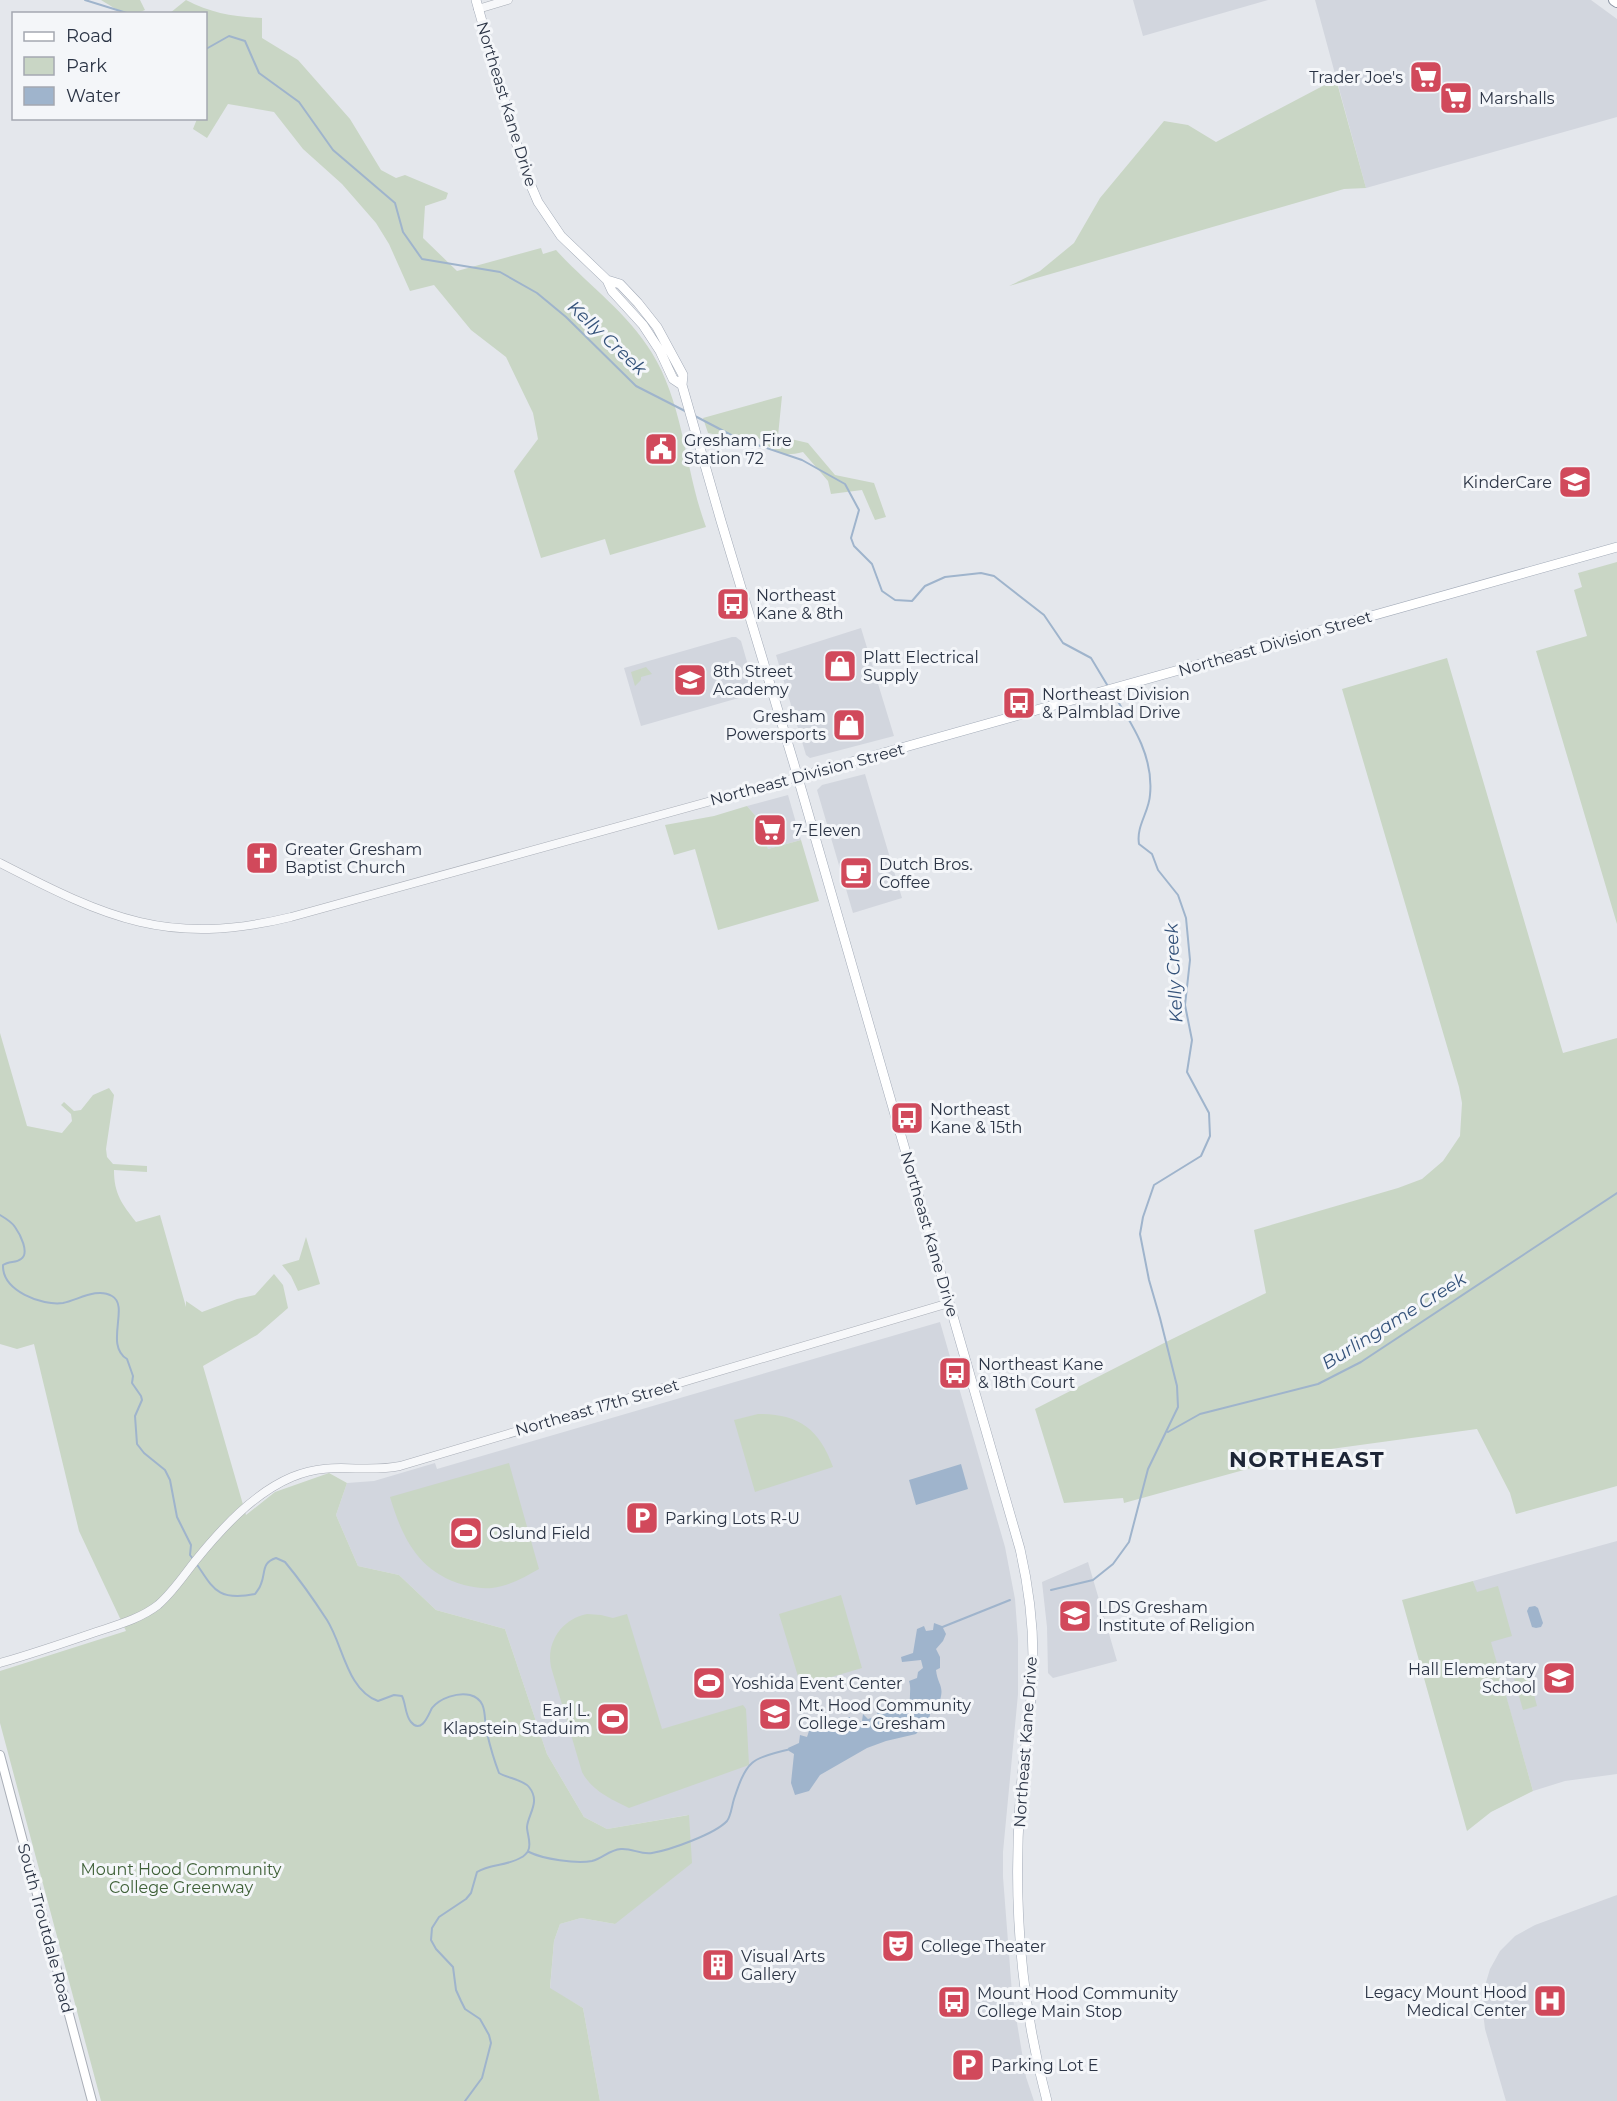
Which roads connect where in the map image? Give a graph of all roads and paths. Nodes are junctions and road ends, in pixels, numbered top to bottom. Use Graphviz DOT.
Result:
graph roads {
  1 [pos="508,0"];
  2 [pos="477,4"];
  3 [pos="1617,547"];
  4 [pos="798,777"];
  5 [pos="0,863"];
  6 [pos="949,1303"];
  7 [pos="0,1663"];
  8 [pos="0,1755"];
  9 [pos="92,2101"];
  10 [pos="1047,2101"];
  1 -- 2 [label="street"];
  2 -- 4 [label="main road, Northeast Kane Drive"];
  3 -- 4 [label="main road, Northeast Division Street"];
  4 -- 5 [label="street, Northeast Division Street"];
  4 -- 6 [label="main road, Northeast Kane Drive"];
  6 -- 7 [label="street, Northeast 17th Street"];
  6 -- 10 [label="main road, Northeast Kane Drive"];
  8 -- 9 [label="main road, South Troutdale Road"];
}
